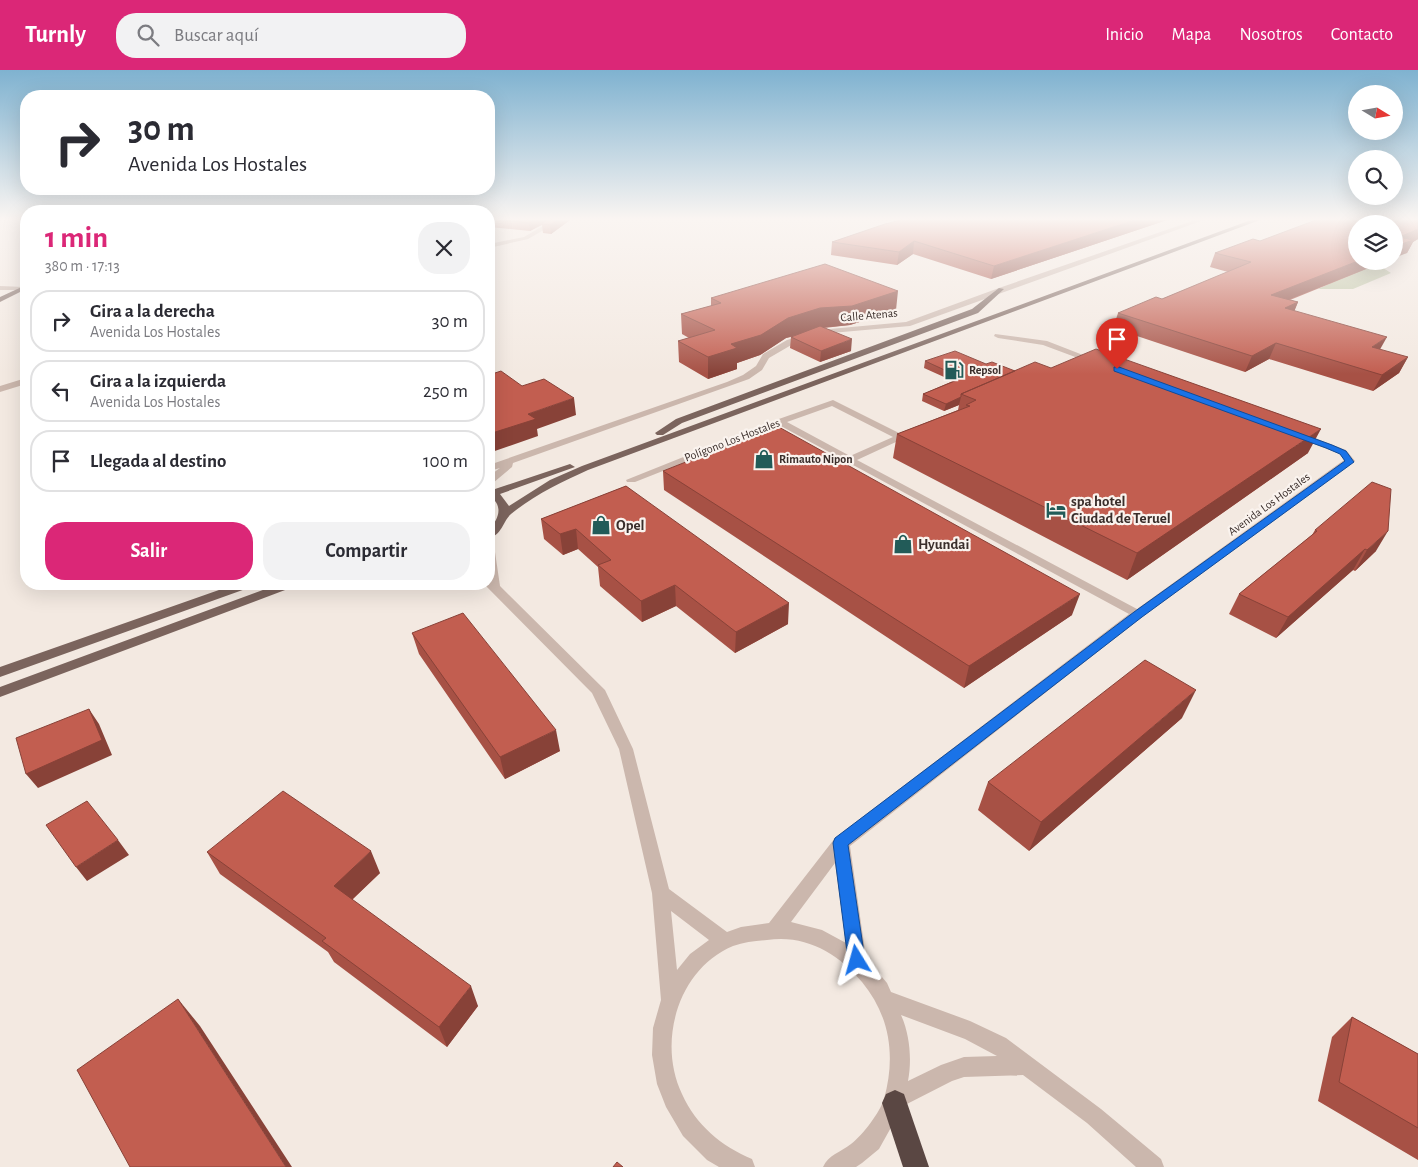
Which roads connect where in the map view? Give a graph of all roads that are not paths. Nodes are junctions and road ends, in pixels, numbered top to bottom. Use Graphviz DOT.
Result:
graph roads {
  1 [pos="1053,271"];
  2 [pos="1099,271"];
  3 [pos="1119,271"];
  4 [pos="0,288"];
  5 [pos="20,288"];
  6 [pos="1001,289"];
  7 [pos="20,290"];
  8 [pos="0,300"];
  9 [pos="998,336"];
  10 [pos="1109,366"];
  11 [pos="20,383"];
  12 [pos="0,388"];
  13 [pos="779,422"];
  14 [pos="1283,430"];
  15 [pos="914,431"];
  16 [pos="660,433"];
  17 [pos="900,437"];
  18 [pos="519,458"];
  19 [pos="848,460"];
  20 [pos="495,466"];
  21 [pos="495,476"];
  22 [pos="631,480"];
  23 [pos="495,491"];
  24 [pos="495,496"];
  25 [pos="505,513"];
  26 [pos="495,529"];
  27 [pos="495,588"];
  28 [pos="230,590"];
  29 [pos="273,590"];
  30 [pos="1138,614"];
  31 [pos="0,672"];
  32 [pos="0,692"];
  33 [pos="840,843"];
  34 [pos="661,893"];
  35 [pos="775,929"];
  36 [pos="724,940"];
  37 [pos="857,960"];
  38 [pos="670,1000"];
  39 [pos="887,1000"];
  40 [pos="1024,1065"];
  41 [pos="896,1100"];
  42 [pos="744,1167"];
  43 [pos="834,1167"];
  44 [pos="916,1167"];
  45 [pos="1153,1167"];
  1 -- 6 [label="street, Calle Atenas"];
  2 -- 16 [label="main road"];
  3 -- 25 [label="main road"];
  4 -- 5 [label="street"];
  6 -- 16 [label="main road"];
  6 -- 18 [label="street, Calle Atenas"];
  7 -- 8 [label="main road"];
  9 -- 10 [label="street"];
  11 -- 12 [label="street"];
  13 -- 17 [label="street, Polígono Los Hostales"];
  13 -- 19 [label="street"];
  13 -- 22 [label="street, Polígono Los Hostales"];
  14 -- 30 [label="street, Avenida Los Hostales"];
  15 -- 17 [label="street"];
  16 -- 23 [label="main road"];
  17 -- 19 [label="street"];
  18 -- 20 [label="street, Calle Atenas"];
  18 -- 21 [label="street, Calle Atenas"];
  19 -- 30 [label="street"];
  24 -- 25 [label="main road"];
  25 -- 26 [label="main road"];
  27 -- 34 [label="street"];
  28 -- 31 [label="main road"];
  29 -- 32 [label="main road"];
  30 -- 33 [label="street, Avenida Los Hostales"];
  33 -- 35 [label="street"];
  33 -- 37 [label="street"];
  34 -- 36 [label="street"];
  34 -- 38 [label="street"];
  35 -- 36 [label="street"];
  35 -- 37 [label="street"];
  36 -- 38 [label="street"];
  37 -- 39 [label="street"];
  38 -- 42 [label="street"];
  39 -- 40 [label="street"];
  39 -- 41 [label="street"];
  40 -- 41 [label="street"];
  40 -- 45 [label="street"];
  41 -- 43 [label="street"];
  41 -- 44 [label="highway"];
}
